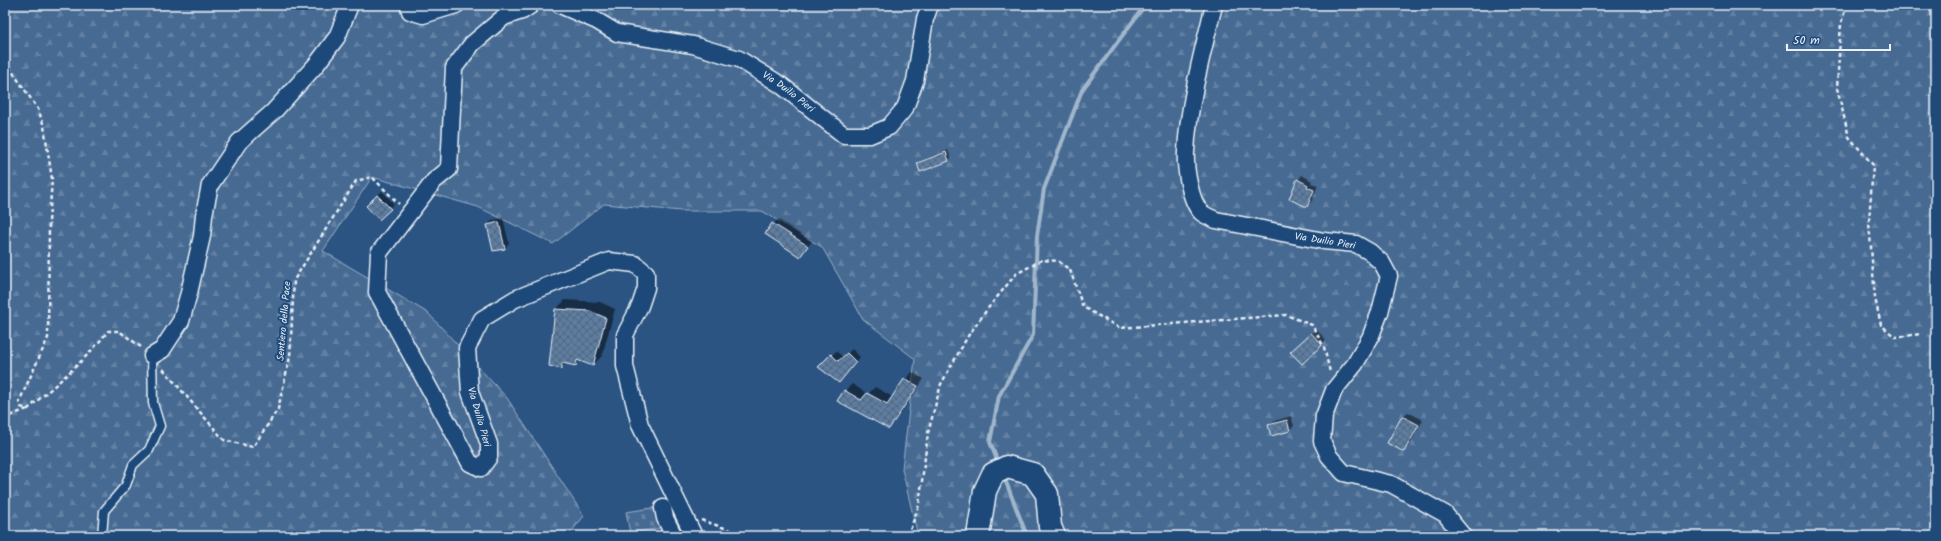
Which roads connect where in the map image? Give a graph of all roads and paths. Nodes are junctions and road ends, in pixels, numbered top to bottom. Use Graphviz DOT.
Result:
graph roads {
  1 [pos="350,5"];
  2 [pos="409,5"];
  3 [pos="456,5"];
  4 [pos="531,5"];
  5 [pos="560,5"];
  6 [pos="930,5"];
  7 [pos="1214,5"];
  8 [pos="1847,5"];
  9 [pos="5,61"];
  10 [pos="409,214"];
  11 [pos="1922,334"];
  12 [pos="152,356"];
  13 [pos="1334,390"];
  14 [pos="28,409"];
  15 [pos="5,420"];
  16 [pos="664,508"];
  17 [pos="687,519"];
  18 [pos="102,536"];
  19 [pos="674,536"];
  20 [pos="694,536"];
  21 [pos="748,536"];
  22 [pos="908,536"];
  23 [pos="978,536"];
  24 [pos="1054,536"];
  25 [pos="1463,536"];
  1 -- 12 [label="street"];
  2 -- 3 [label="street"];
  4 -- 10 [label="street, Via Duilio Pieri"];
  5 -- 6 [label="street, Via Duilio Pieri"];
  7 -- 13 [label="street, Via Duilio Pieri"];
  8 -- 11 [label="path"];
  9 -- 14 [label="path"];
  10 -- 12 [label="path, Sentiero della Pace"];
  10 -- 17 [label="street, Via Duilio Pieri"];
  12 -- 14 [label="path"];
  12 -- 18 [label="lane"];
  13 -- 22 [label="path"];
  13 -- 25 [label="street, Via Duilio Pieri"];
  14 -- 15 [label="path"];
  16 -- 19 [label="street"];
  17 -- 20 [label="street, Via Duilio Pieri"];
  17 -- 21 [label="path"];
  23 -- 24 [label="street"];
}
